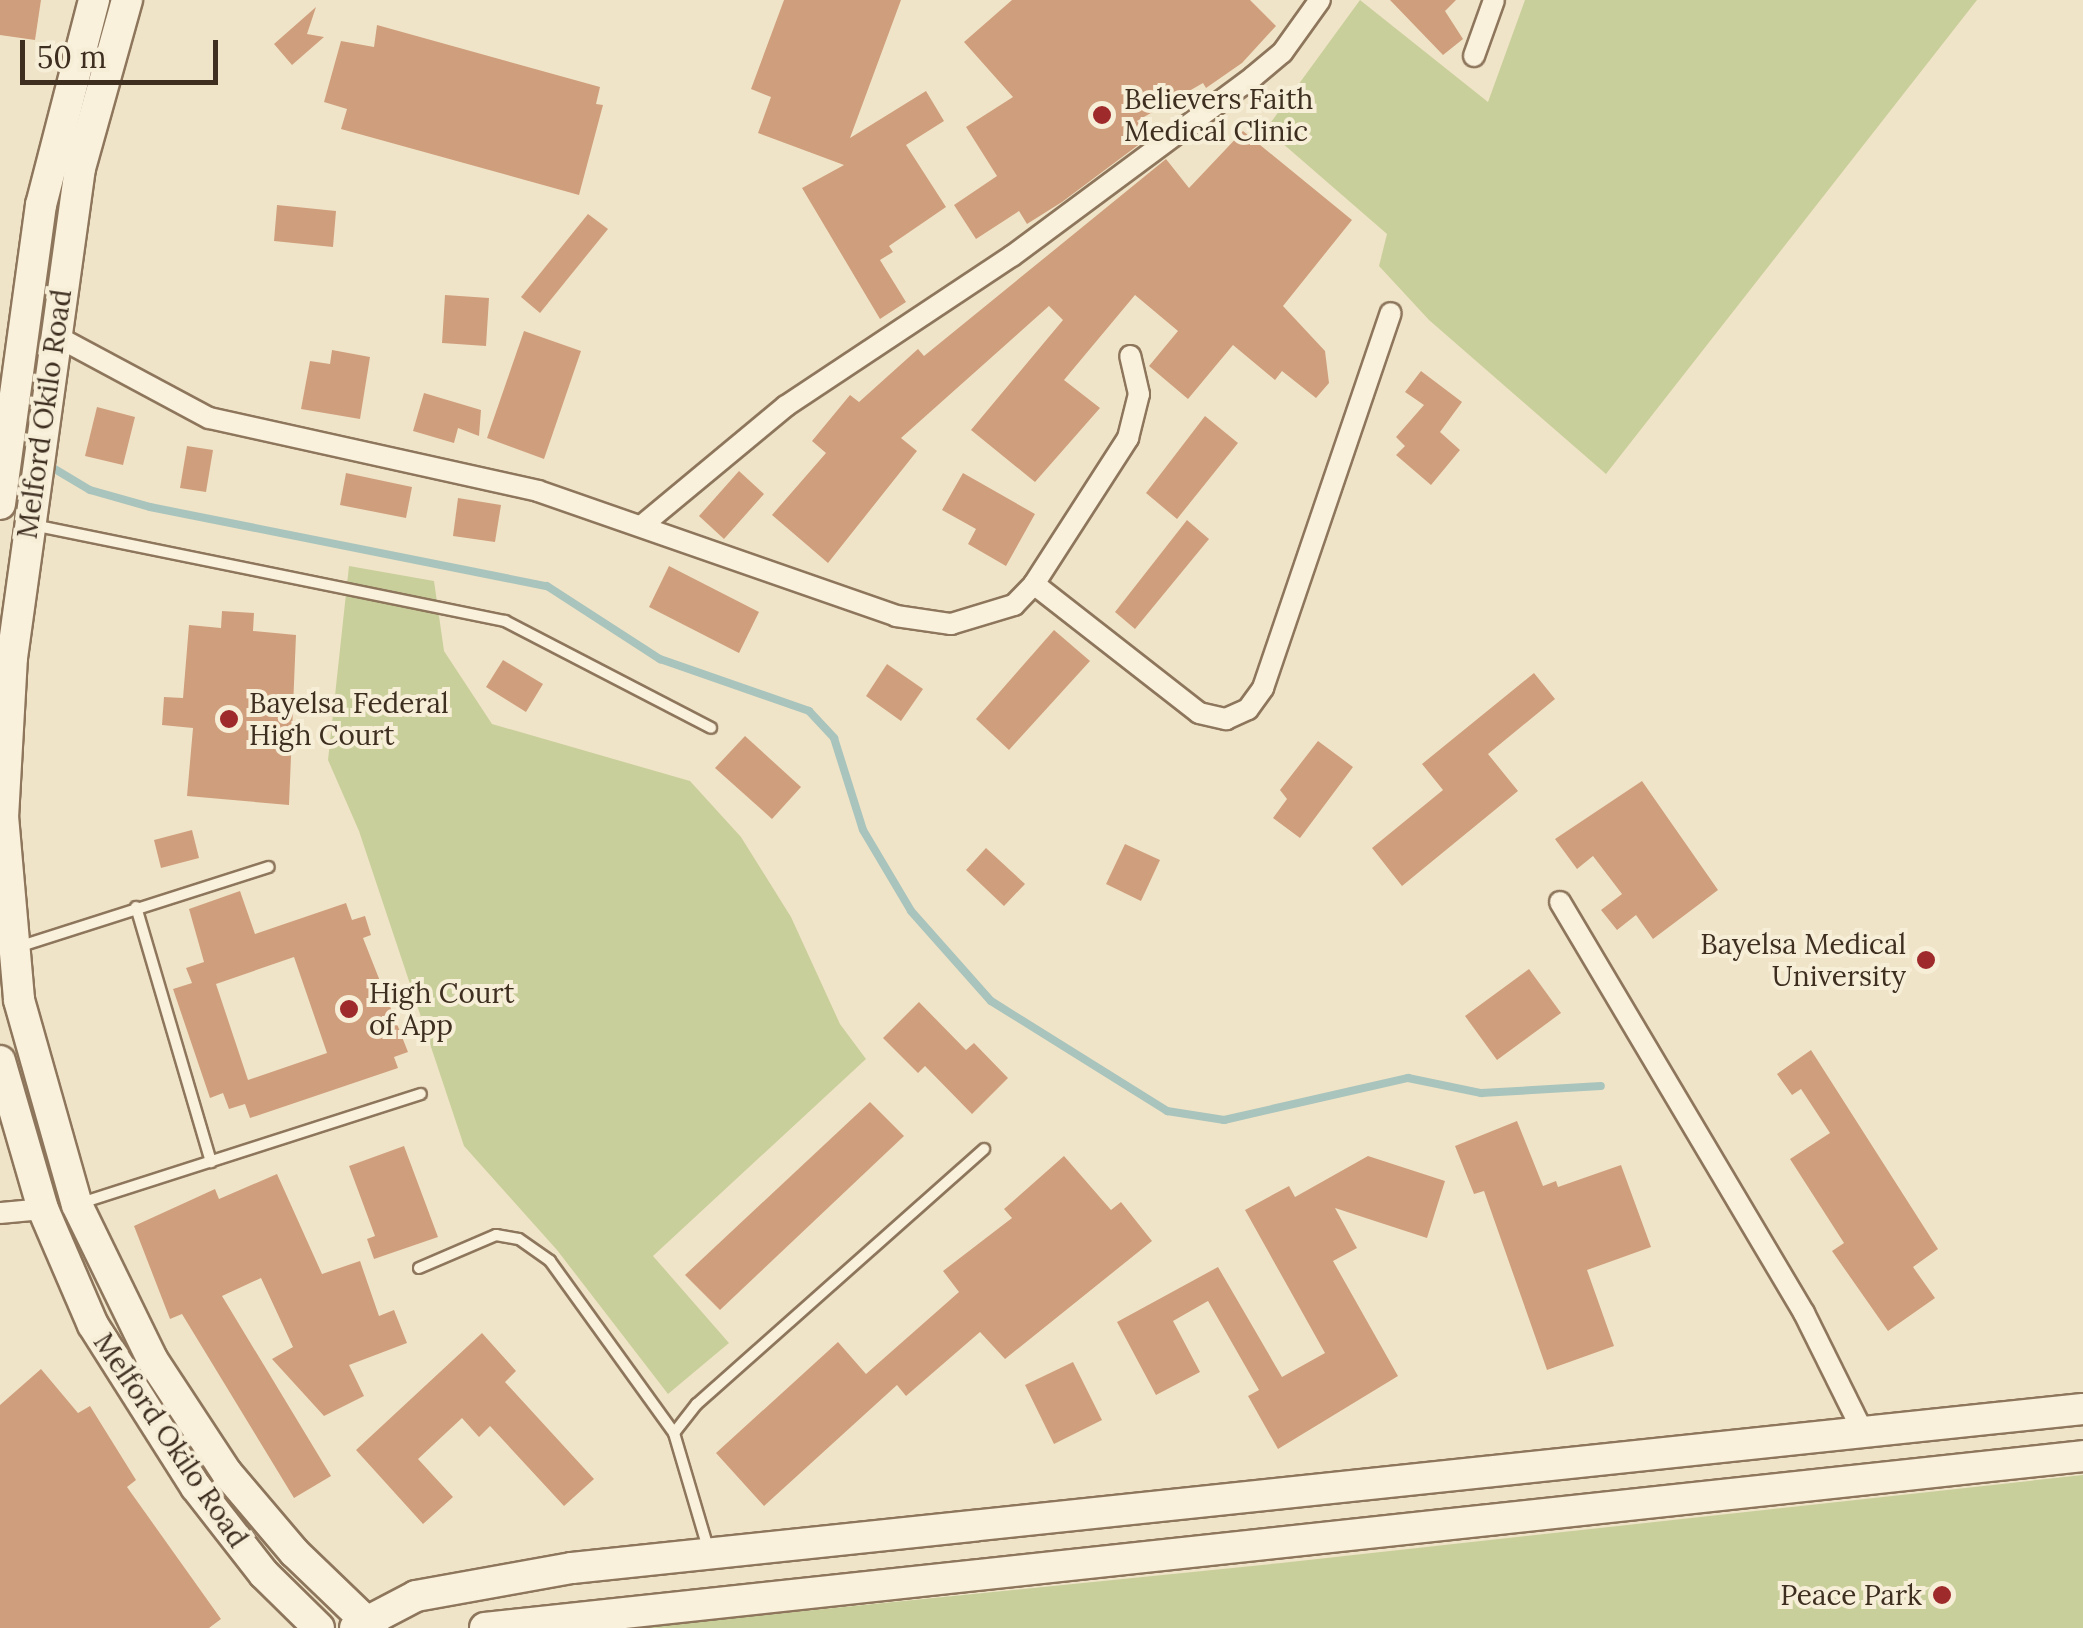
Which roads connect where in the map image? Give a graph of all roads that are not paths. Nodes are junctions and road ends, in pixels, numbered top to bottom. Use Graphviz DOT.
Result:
graph roads {
  1 [pos="94,0"];
  2 [pos="127,0"];
  3 [pos="1320,0"];
  4 [pos="1494,0"];
  5 [pos="1474,56"];
  6 [pos="1391,313"];
  7 [pos="54,335"];
  8 [pos="1130,356"];
  9 [pos="0,504"];
  10 [pos="645,524"];
  11 [pos="29,525"];
  12 [pos="1034,584"];
  13 [pos="710,728"];
  14 [pos="269,867"];
  15 [pos="1560,902"];
  16 [pos="136,907"];
  17 [pos="12,948"];
  18 [pos="0,1061"];
  19 [pos="421,1094"];
  20 [pos="984,1149"];
  21 [pos="210,1162"];
  22 [pos="77,1205"];
  23 [pos="43,1210"];
  24 [pos="0,1212"];
  25 [pos="419,1268"];
  26 [pos="2083,1410"];
  27 [pos="1862,1432"];
  28 [pos="674,1433"];
  29 [pos="2083,1456"];
  30 [pos="709,1554"];
  31 [pos="364,1625"];
  32 [pos="319,1628"];
  33 [pos="484,1628"];
  1 -- 9 [label="main road, Melford Okilo Road"];
  2 -- 7 [label="main road, Melford Okilo Road"];
  3 -- 10 [label="street"];
  4 -- 5 [label="street"];
  6 -- 12 [label="street"];
  7 -- 10 [label="street"];
  7 -- 11 [label="main road, Melford Okilo Road"];
  8 -- 12 [label="street"];
  10 -- 12 [label="street"];
  11 -- 13 [label="lane"];
  11 -- 17 [label="main road, Melford Okilo Road"];
  14 -- 16 [label="lane"];
  15 -- 27 [label="street"];
  16 -- 17 [label="lane"];
  16 -- 21 [label="lane"];
  17 -- 22 [label="main road, Melford Okilo Road"];
  18 -- 23 [label="main road, Melford Okilo Road"];
  19 -- 21 [label="lane"];
  20 -- 28 [label="lane"];
  21 -- 22 [label="lane"];
  22 -- 31 [label="main road, Melford Okilo Road"];
  23 -- 24 [label="street"];
  23 -- 32 [label="main road, Melford Okilo Road"];
  25 -- 28 [label="lane"];
  26 -- 27 [label="main road"];
  27 -- 30 [label="main road"];
  28 -- 30 [label="lane"];
  29 -- 33 [label="main road"];
  30 -- 31 [label="main road"];
}
